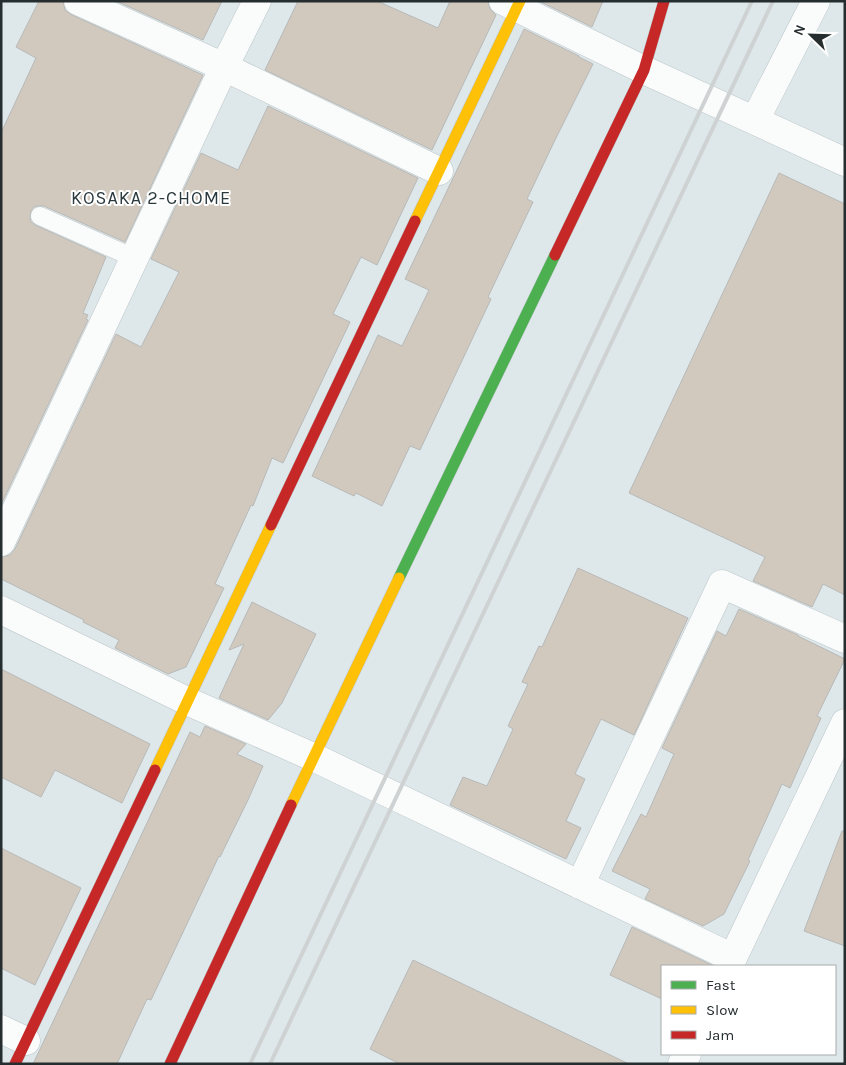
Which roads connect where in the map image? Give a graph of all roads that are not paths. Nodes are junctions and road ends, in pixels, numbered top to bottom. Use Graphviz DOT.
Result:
graph roads {
  1 [pos="78,1"];
  2 [pos="257,1"];
  3 [pos="664,1"];
  4 [pos="816,1"];
  5 [pos="513,3"];
  6 [pos="224,68"];
  7 [pos="644,70"];
  8 [pos="755,120"];
  9 [pos="845,162"];
  10 [pos="439,171"];
  11 [pos="40,216"];
  12 [pos="134,258"];
  13 [pos="1,542"];
  14 [pos="1,610"];
  15 [pos="845,639"];
  16 [pos="187,701"];
  17 [pos="845,723"];
  18 [pos="313,757"];
  19 [pos="580,886"];
  20 [pos="731,962"];
  21 [pos="1,1029"];
  22 [pos="20,1052"];
  23 [pos="170,1064"];
  1 -- 6 [label="street"];
  2 -- 6 [label="street"];
  3 -- 7 [label="street"];
  4 -- 8 [label="street"];
  5 -- 7 [label="street"];
  5 -- 10 [label="street"];
  6 -- 10 [label="street"];
  6 -- 12 [label="street"];
  7 -- 8 [label="street"];
  7 -- 18 [label="street"];
  8 -- 9 [label="street"];
  10 -- 16 [label="street"];
  11 -- 12 [label="lane"];
  12 -- 13 [label="street"];
  14 -- 16 [label="street"];
  15 -- 19 [label="street"];
  16 -- 18 [label="street"];
  16 -- 22 [label="street"];
  17 -- 20 [label="street"];
  18 -- 19 [label="street"];
  18 -- 23 [label="street"];
  19 -- 20 [label="street"];
  21 -- 22 [label="street"];
}
